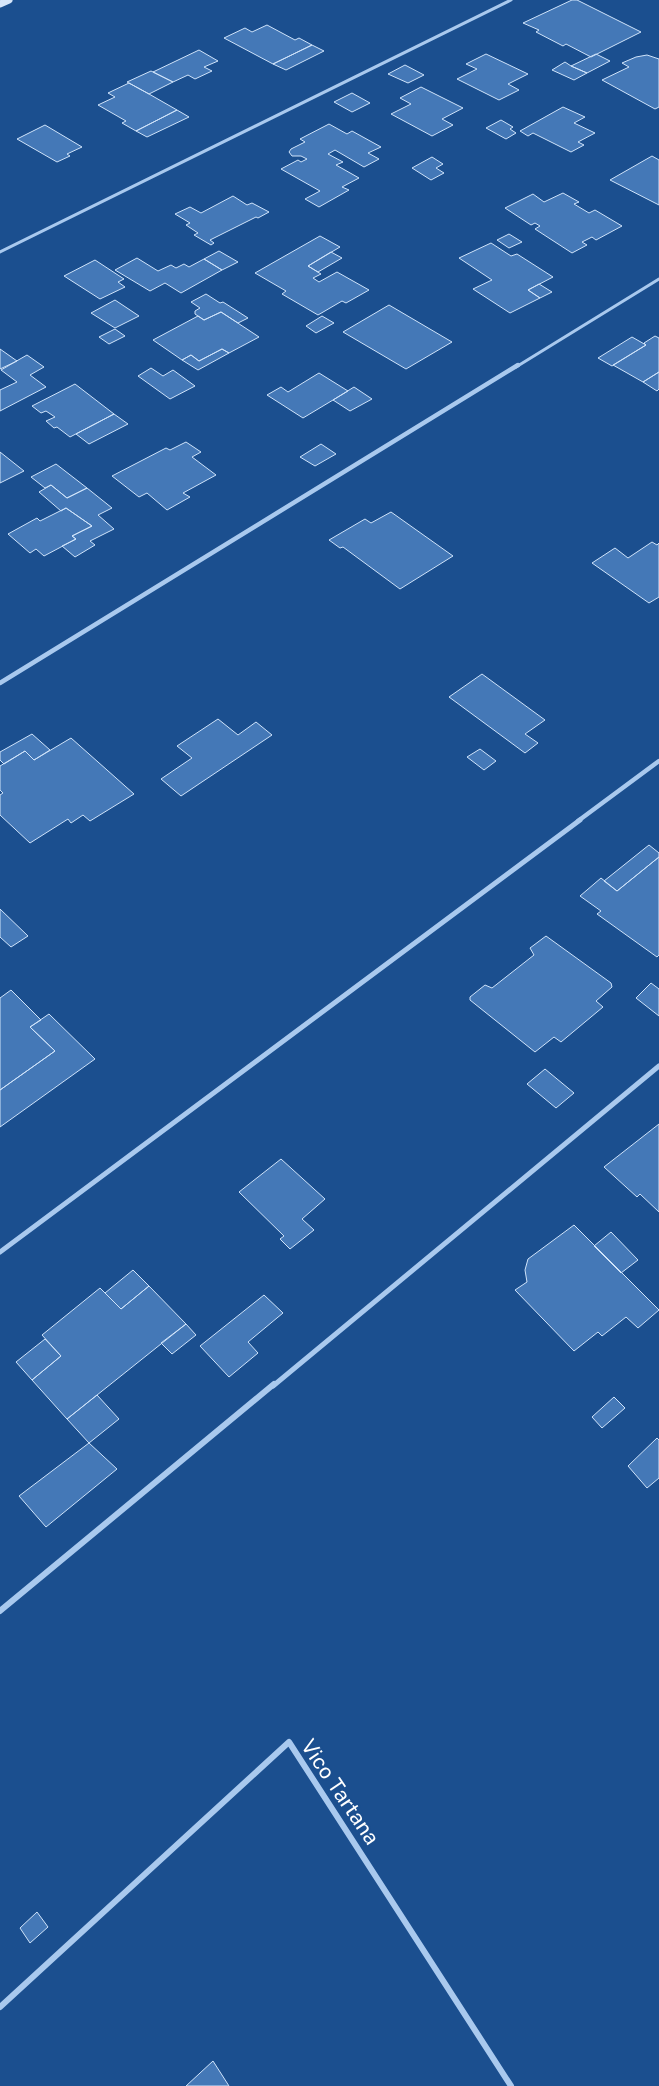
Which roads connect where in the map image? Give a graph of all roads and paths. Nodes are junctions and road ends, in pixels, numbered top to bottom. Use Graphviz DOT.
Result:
graph roads {
  1 [pos="9,0"];
  2 [pos="512,0"];
  3 [pos="0,4"];
  4 [pos="0,252"];
  5 [pos="659,280"];
  6 [pos="0,683"];
  7 [pos="659,761"];
  8 [pos="659,1066"];
  9 [pos="0,1252"];
  10 [pos="0,1610"];
  11 [pos="0,2007"];
  12 [pos="511,2086"];
  1 -- 3 [label="street"];
  2 -- 4 [label="street"];
  5 -- 6 [label="street"];
  7 -- 9 [label="street"];
  8 -- 10 [label="street"];
  11 -- 12 [label="street, Vico Tartana"];
}
